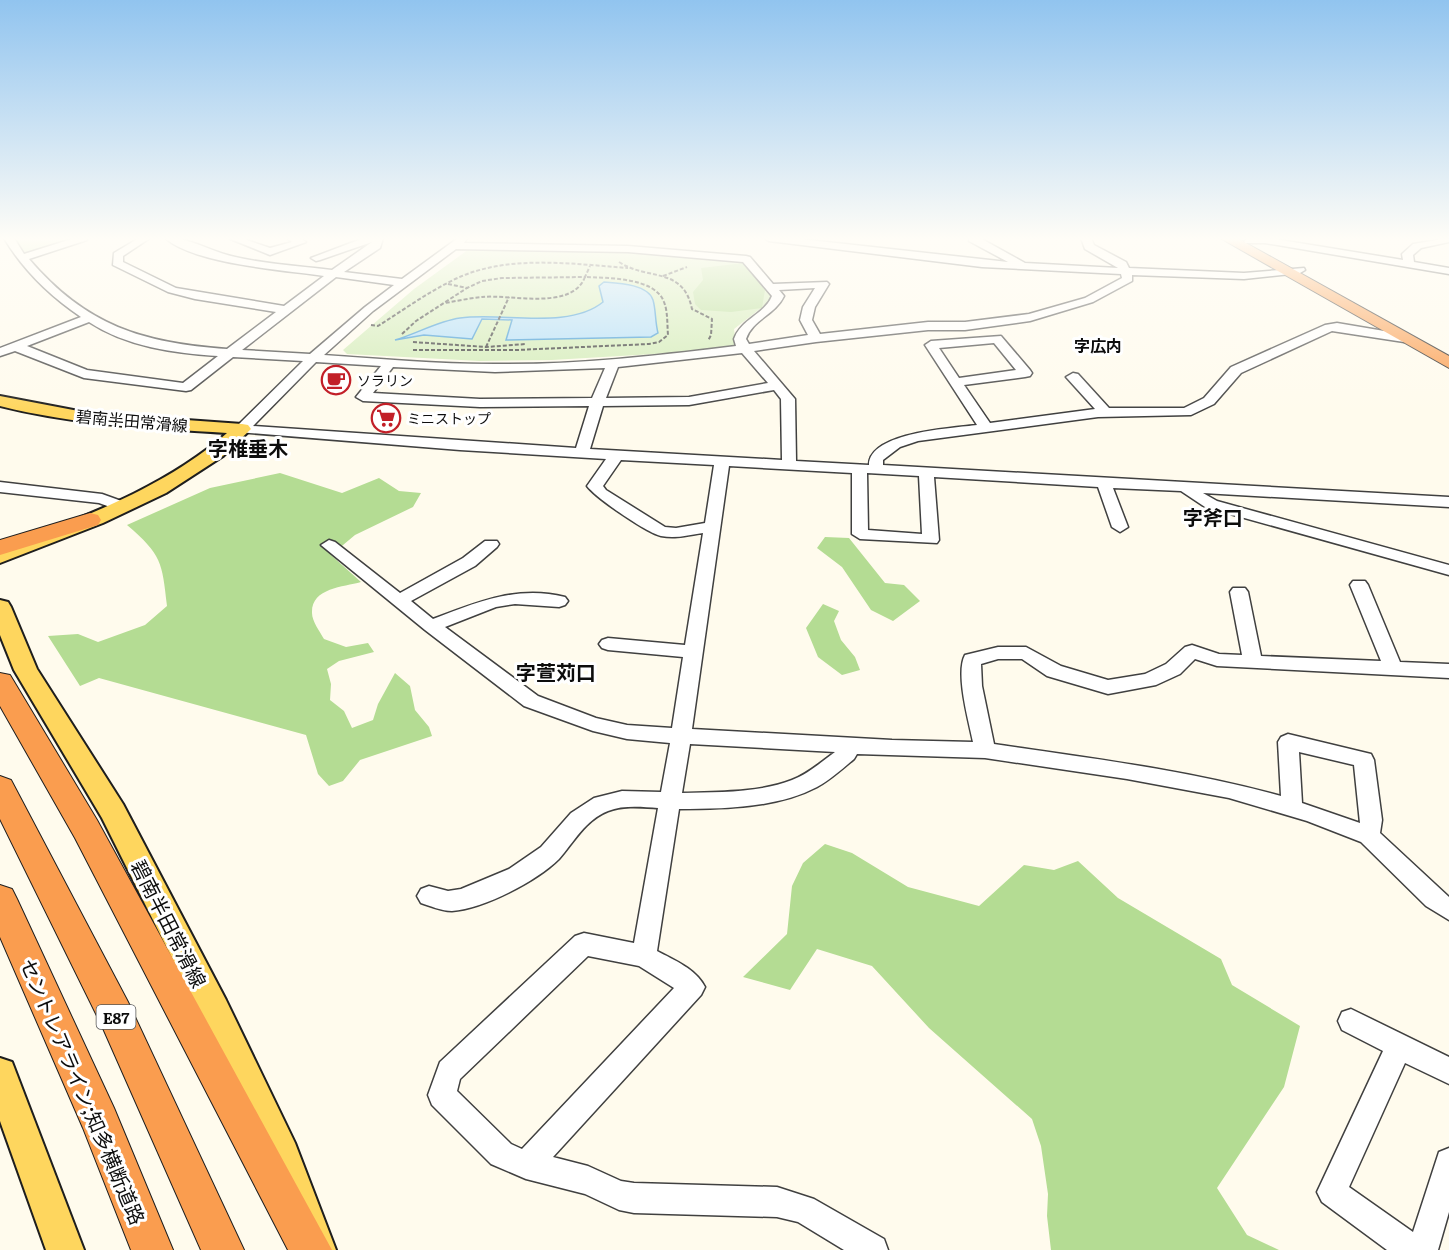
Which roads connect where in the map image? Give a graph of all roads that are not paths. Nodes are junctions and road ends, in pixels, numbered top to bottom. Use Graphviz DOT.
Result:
graph roads {
  1 [pos="65,296"];
  2 [pos="197,296"];
  3 [pos="304,296"];
  4 [pos="387,296"];
  5 [pos="778,296"];
  6 [pos="816,296"];
  7 [pos="1096,296"];
  8 [pos="1336,296"];
  9 [pos="1344,296"];
  10 [pos="286,310"];
  11 [pos="90,318"];
  12 [pos="816,338"];
  13 [pos="1404,338"];
  14 [pos="15,346"];
  15 [pos="746,349"];
  16 [pos="1449,351"];
  17 [pos="0,352"];
  18 [pos="230,352"];
  19 [pos="313,358"];
  20 [pos="390,363"];
  21 [pos="613,363"];
  22 [pos="1449,363"];
  23 [pos="1073,377"];
  24 [pos="958,382"];
  25 [pos="776,386"];
  26 [pos="0,401"];
  27 [pos="597,402"];
  28 [pos="1106,413"];
  29 [pos="242,429"];
  30 [pos="987,429"];
  31 [pos="582,453"];
  32 [pos="615,455"];
  33 [pos="722,461"];
  34 [pos="789,465"];
  35 [pos="868,469"];
  36 [pos="926,472"];
  37 [pos="1104,483"];
  38 [pos="0,487"];
  39 [pos="1185,488"];
  40 [pos="1449,502"];
  41 [pos="121,506"];
  42 [pos="90,520"];
  43 [pos="712,526"];
  44 [pos="1120,527"];
  45 [pos="491,544"];
  46 [pos="328,545"];
  47 [pos="0,548"];
  48 [pos="0,557"];
  49 [pos="1449,570"];
  50 [pos="1359,585"];
  51 [pos="1239,592"];
  52 [pos="400,600"];
  53 [pos="559,602"];
  54 [pos="0,607"];
  55 [pos="431,626"];
  56 [pos="608,644"];
  57 [pos="693,652"];
  58 [pos="1253,662"];
  59 [pos="1393,668"];
  60 [pos="1449,671"];
  61 [pos="0,682"];
  62 [pos="681,735"];
  63 [pos="849,745"];
  64 [pos="985,750"];
  65 [pos="0,788"];
  66 [pos="670,800"];
  67 [pos="1292,808"];
  68 [pos="1369,836"];
  69 [pos="429,896"];
  70 [pos="0,899"];
  71 [pos="1449,910"];
  72 [pos="644,956"];
  73 [pos="1351,1021"];
  74 [pos="1399,1046"];
  75 [pos="1449,1071"];
  76 [pos="0,1074"];
  77 [pos="1449,1162"];
  78 [pos="526,1165"];
  79 [pos="65,1250"];
  80 [pos="152,1250"];
  81 [pos="223,1250"];
  82 [pos="311,1250"];
  83 [pos="317,1250"];
  84 [pos="873,1250"];
  85 [pos="1413,1250"];
  86 [pos="1423,1250"];
  1 -- 11 [label="street"];
  2 -- 10 [label="street"];
  3 -- 10 [label="street"];
  4 -- 19 [label="street"];
  5 -- 15 [label="street"];
  6 -- 12 [label="street"];
  7 -- 12 [label="street"];
  8 -- 13 [label="highway"];
  9 -- 16 [label="highway"];
  10 -- 18 [label="street"];
  11 -- 14 [label="street"];
  11 -- 18 [label="street"];
  12 -- 15 [label="street"];
  13 -- 22 [label="highway"];
  13 -- 28 [label="street"];
  14 -- 17 [label="street"];
  14 -- 18 [label="street"];
  15 -- 21 [label="street"];
  15 -- 25 [label="street"];
  18 -- 19 [label="street"];
  19 -- 20 [label="street"];
  19 -- 29 [label="street"];
  20 -- 21 [label="street"];
  20 -- 27 [label="street"];
  21 -- 27 [label="street"];
  23 -- 28 [label="street"];
  24 -- 24 [label="street"];
  24 -- 30 [label="street"];
  25 -- 27 [label="street"];
  25 -- 34 [label="street"];
  26 -- 29 [label="main road, 碧南半田常滑線"];
  27 -- 31 [label="street"];
  28 -- 30 [label="street"];
  29 -- 31 [label="street"];
  29 -- 41 [label="main road"];
  30 -- 35 [label="street"];
  31 -- 32 [label="street"];
  32 -- 33 [label="street"];
  32 -- 43 [label="street"];
  33 -- 34 [label="street"];
  33 -- 43 [label="street"];
  34 -- 35 [label="street"];
  35 -- 36 [label="street"];
  35 -- 36 [label="street"];
  36 -- 37 [label="street"];
  37 -- 39 [label="street"];
  37 -- 44 [label="street"];
  38 -- 41 [label="street"];
  39 -- 40 [label="street"];
  39 -- 49 [label="street"];
  41 -- 42 [label="main road"];
  42 -- 47 [label="highway"];
  42 -- 48 [label="main road"];
  43 -- 57 [label="street"];
  45 -- 52 [label="street"];
  46 -- 52 [label="street"];
  50 -- 59 [label="street"];
  51 -- 58 [label="street"];
  52 -- 55 [label="street"];
  53 -- 55 [label="street"];
  54 -- 83 [label="main road, 碧南半田常滑線"];
  55 -- 62 [label="street"];
  56 -- 57 [label="street"];
  57 -- 62 [label="street"];
  58 -- 59 [label="street"];
  58 -- 64 [label="street"];
  59 -- 60 [label="street"];
  61 -- 82 [label="highway"];
  62 -- 63 [label="street"];
  62 -- 66 [label="street"];
  63 -- 64 [label="street"];
  63 -- 66 [label="street"];
  64 -- 67 [label="street"];
  65 -- 81 [label="highway, E87"];
  66 -- 69 [label="street"];
  66 -- 72 [label="street"];
  67 -- 68 [label="street"];
  67 -- 68 [label="street"];
  68 -- 71 [label="street"];
  70 -- 80 [label="highway, セントレアライン;知多横断道路"];
  72 -- 78 [label="street"];
  72 -- 78 [label="street"];
  73 -- 74 [label="street"];
  74 -- 75 [label="street"];
  74 -- 85 [label="street"];
  76 -- 79 [label="main road"];
  77 -- 86 [label="street"];
  78 -- 84 [label="street"];
}
